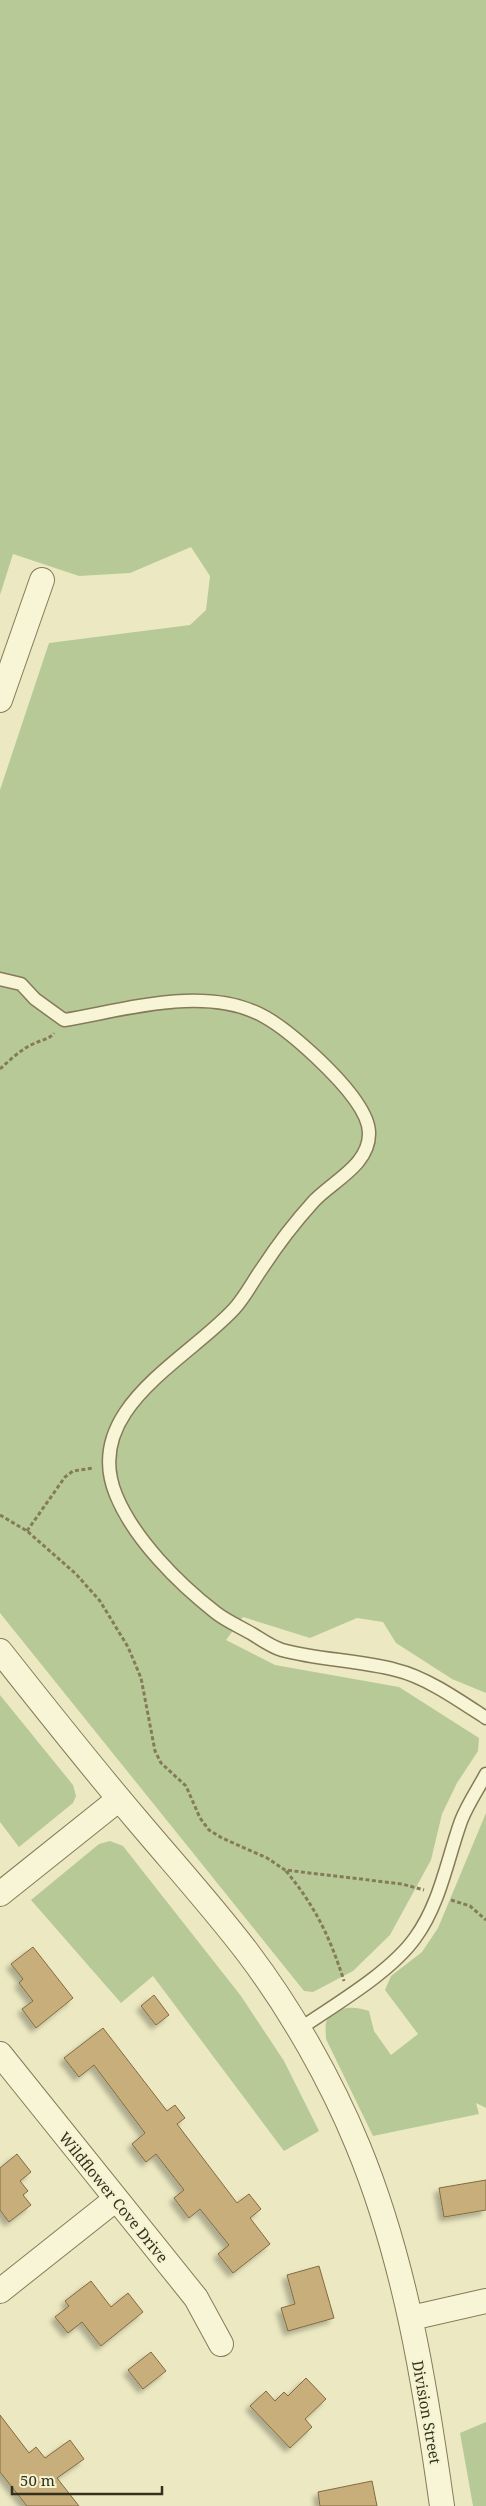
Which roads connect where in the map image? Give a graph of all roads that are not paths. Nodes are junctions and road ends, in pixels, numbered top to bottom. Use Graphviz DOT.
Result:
graph roads {
  1 [pos="42,580"];
  2 [pos="0,700"];
  3 [pos="0,979"];
  4 [pos="0,1651"];
  5 [pos="486,1718"];
  6 [pos="486,1774"];
  7 [pos="119,1799"];
  8 [pos="0,1894"];
  9 [pos="298,2030"];
  10 [pos="0,2054"];
  11 [pos="116,2200"];
  12 [pos="0,2291"];
  13 [pos="486,2301"];
  14 [pos="411,2318"];
  15 [pos="221,2344"];
  16 [pos="442,2506"];
  1 -- 2 [label="street"];
  3 -- 5 [label="lane"];
  4 -- 7 [label="street, Division Street"];
  6 -- 9 [label="lane"];
  7 -- 8 [label="street"];
  7 -- 9 [label="street, Division Street"];
  9 -- 14 [label="street, Division Street"];
  10 -- 11 [label="street, Wildflower Cove Drive"];
  11 -- 12 [label="street"];
  11 -- 15 [label="street, Wildflower Cove Drive"];
  13 -- 14 [label="street"];
  14 -- 16 [label="street, Division Street"];
}
